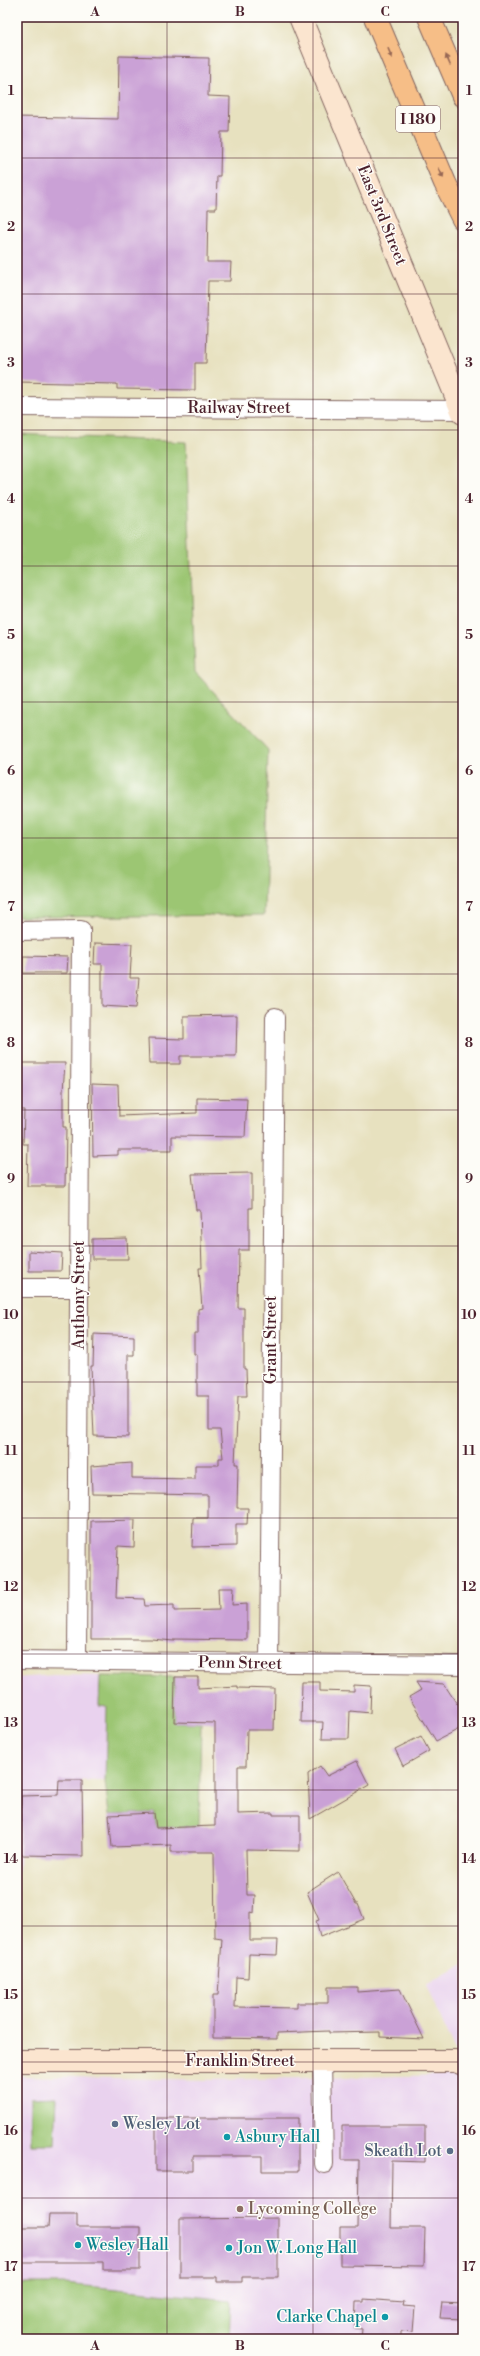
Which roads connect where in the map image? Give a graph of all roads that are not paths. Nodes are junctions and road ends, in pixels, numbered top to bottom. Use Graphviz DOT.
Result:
graph roads {
  1 [pos="300,17"];
  2 [pos="374,17"];
  3 [pos="429,17"];
  4 [pos="463,96"];
  5 [pos="463,219"];
  6 [pos="17,407"];
  7 [pos="462,411"];
  8 [pos="17,931"];
  9 [pos="275,1017"];
  10 [pos="17,1288"];
  11 [pos="79,1288"];
  12 [pos="17,1660"];
  13 [pos="77,1661"];
  14 [pos="269,1663"];
  15 [pos="463,1665"];
  16 [pos="17,2061"];
  17 [pos="322,2061"];
  18 [pos="463,2064"];
  19 [pos="324,2164"];
  1 -- 7 [label="street, East 3rd Street"];
  2 -- 5 [label="highway, I 180, one-way"];
  4 -- 3 [label="highway, one-way"];
  6 -- 7 [label="street, Railway Street"];
  8 -- 11 [label="street, Anthony Street"];
  9 -- 14 [label="street, Grant Street"];
  10 -- 11 [label="street"];
  11 -- 13 [label="street, Anthony Street"];
  12 -- 13 [label="street, Penn Street"];
  13 -- 14 [label="street, Penn Street"];
  14 -- 15 [label="street, Penn Street"];
  16 -- 17 [label="street, Franklin Street"];
  17 -- 18 [label="street, Franklin Street"];
  17 -- 19 [label="street"];
}
